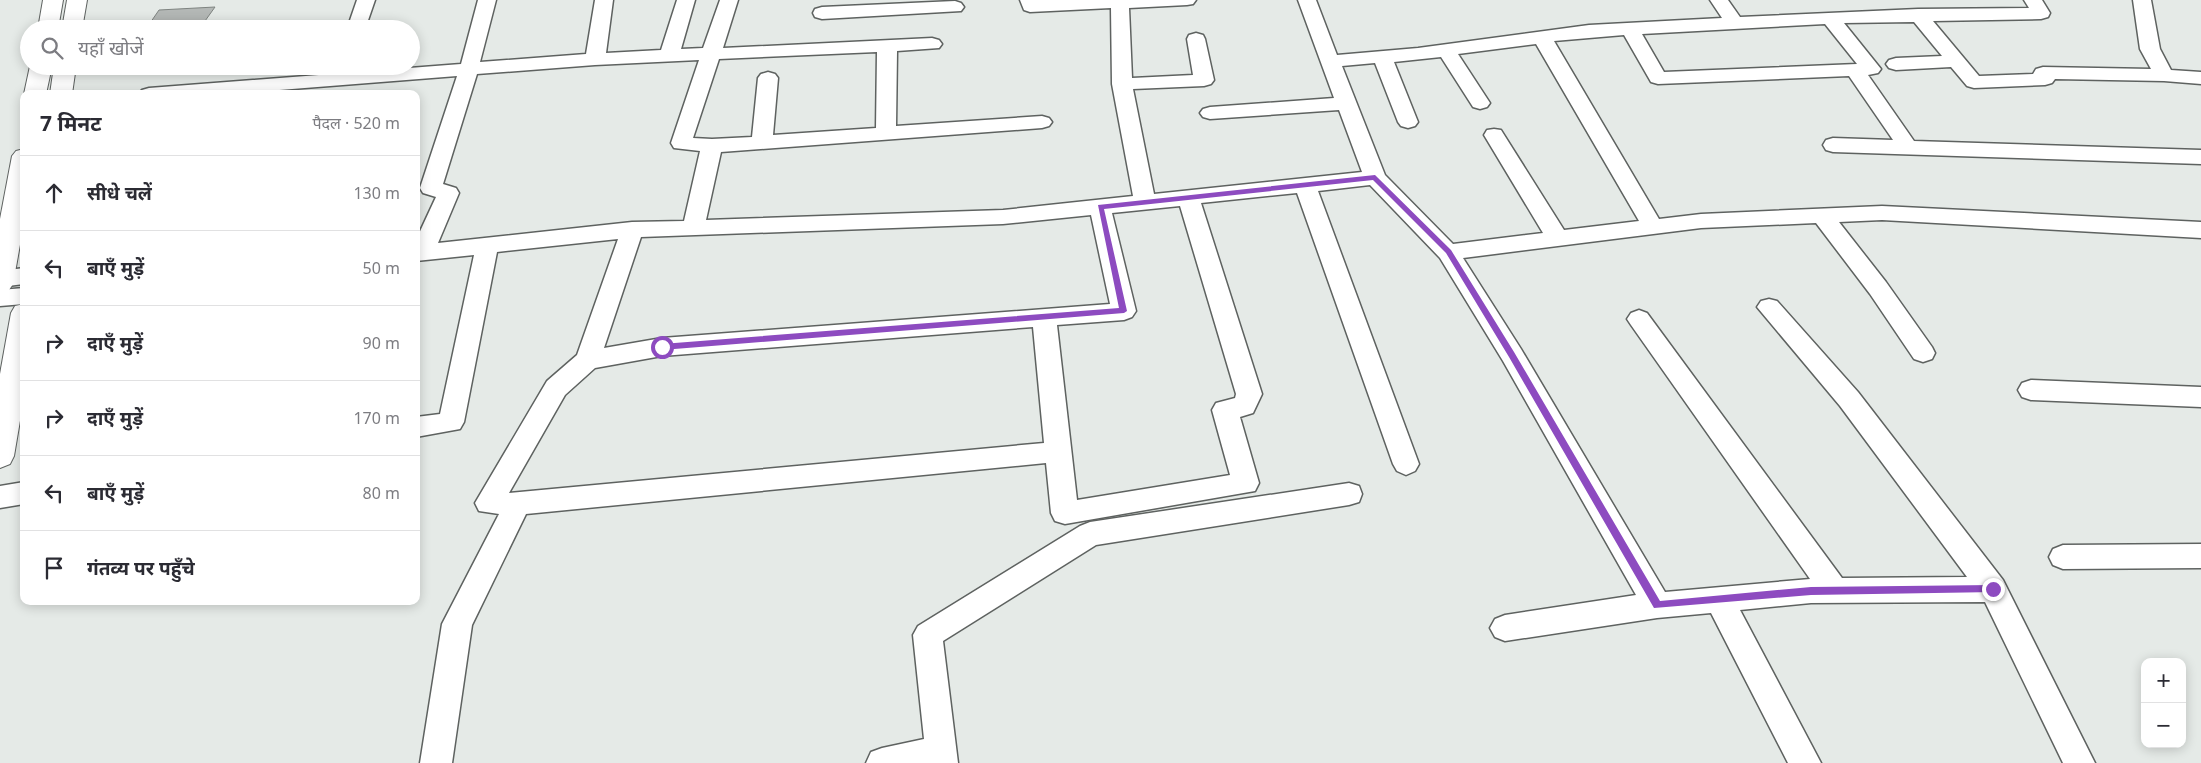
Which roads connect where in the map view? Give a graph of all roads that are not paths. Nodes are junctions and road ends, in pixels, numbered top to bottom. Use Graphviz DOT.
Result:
graph roads {
  1 [pos="53,0"];
  2 [pos="77,0"];
  3 [pos="366,0"];
  4 [pos="487,0"];
  5 [pos="604,0"];
  6 [pos="686,0"];
  7 [pos="729,0"];
  8 [pos="1029,0"];
  9 [pos="1187,0"];
  10 [pos="1308,0"];
  11 [pos="1719,0"];
  12 [pos="2033,0"];
  13 [pos="2142,0"];
  14 [pos="1120,3"];
  15 [pos="2000,6"];
  16 [pos="955,7"];
  17 [pos="821,14"];
  18 [pos="1918,15"];
  19 [pos="1830,18"];
  20 [pos="50,20"];
  21 [pos="74,20"];
  22 [pos="359,20"];
  23 [pos="1736,23"];
  24 [pos="1630,29"];
  25 [pos="1542,37"];
  26 [pos="1196,39"];
  27 [pos="932,44"];
  28 [pos="887,46"];
  29 [pos="1446,50"];
  30 [pos="710,54"];
  31 [pos="670,56"];
  32 [pos="1382,57"];
  33 [pos="595,59"];
  34 [pos="1330,61"];
  35 [pos="1956,61"];
  36 [pos="1896,64"];
  37 [pos="469,69"];
  38 [pos="1855,70"];
  39 [pos="420,73"];
  40 [pos="38,75"];
  41 [pos="63,75"];
  42 [pos="397,75"];
  43 [pos="2164,76"];
  44 [pos="768,78"];
  45 [pos="2201,78"];
  46 [pos="337,80"];
  47 [pos="1122,84"];
  48 [pos="36,90"];
  49 [pos="61,90"];
  50 [pos="203,90"];
  51 [pos="1346,103"];
  52 [pos="1480,103"];
  53 [pos="1210,113"];
  54 [pos="1042,122"];
  55 [pos="1408,122"];
  56 [pos="886,132"];
  57 [pos="1494,135"];
  58 [pos="762,142"];
  59 [pos="1833,145"];
  60 [pos="712,146"];
  61 [pos="1907,146"];
  62 [pos="2201,157"];
  63 [pos="1375,178"];
  64 [pos="20,183"];
  65 [pos="1305,185"];
  66 [pos="1188,198"];
  67 [pos="1144,202"];
  68 [pos="1100,207"];
  69 [pos="1821,216"];
  70 [pos="1653,227"];
  71 [pos="693,228"];
  72 [pos="632,230"];
  73 [pos="2201,230"];
  74 [pos="1558,239"];
  75 [pos="487,246"];
  76 [pos="420,251"];
  77 [pos="1448,252"];
  78 [pos="420,253"];
  79 [pos="5,283"];
  80 [pos="20,293"];
  81 [pos="1768,307"];
  82 [pos="1044,317"];
  83 [pos="1639,318"];
  84 [pos="20,337"];
  85 [pos="1923,353"];
  86 [pos="588,360"];
  87 [pos="2030,390"];
  88 [pos="2201,397"];
  89 [pos="420,427"];
  90 [pos="1057,452"];
  91 [pos="0,456"];
  92 [pos="1406,464"];
  93 [pos="20,494"];
  94 [pos="1349,494"];
  95 [pos="0,497"];
  96 [pos="518,504"];
  97 [pos="2201,556"];
  98 [pos="2063,557"];
  99 [pos="1993,589"];
  100 [pos="1834,590"];
  101 [pos="1719,599"];
  102 [pos="1657,605"];
  103 [pos="1505,628"];
  104 [pos="941,757"];
  105 [pos="436,763"];
  106 [pos="882,763"];
  107 [pos="1805,763"];
  108 [pos="2079,763"];
  1 -- 20 [label="main road"];
  2 -- 21 [label="main road"];
  3 -- 22 [label="street"];
  4 -- 37 [label="street"];
  5 -- 33 [label="street"];
  6 -- 31 [label="street"];
  7 -- 30 [label="street"];
  8 -- 14 [label="street"];
  9 -- 14 [label="street"];
  10 -- 34 [label="street"];
  11 -- 23 [label="street"];
  12 -- 15 [label="street"];
  13 -- 43 [label="street"];
  14 -- 47 [label="street"];
  15 -- 18 [label="street"];
  16 -- 17 [label="street"];
  18 -- 19 [label="street"];
  18 -- 35 [label="street"];
  19 -- 23 [label="street"];
  19 -- 38 [label="street"];
  23 -- 24 [label="street"];
  24 -- 25 [label="street"];
  24 -- 38 [label="street"];
  25 -- 29 [label="street"];
  25 -- 70 [label="street"];
  26 -- 47 [label="street"];
  27 -- 28 [label="street"];
  28 -- 30 [label="street"];
  28 -- 56 [label="street"];
  29 -- 32 [label="street"];
  29 -- 52 [label="street"];
  30 -- 31 [label="street"];
  30 -- 60 [label="street"];
  31 -- 33 [label="street"];
  32 -- 34 [label="street"];
  32 -- 55 [label="street"];
  33 -- 37 [label="street"];
  34 -- 51 [label="street"];
  35 -- 36 [label="street"];
  35 -- 43 [label="street"];
  37 -- 39 [label="street"];
  37 -- 76 [label="street"];
  38 -- 61 [label="street"];
  40 -- 48 [label="main road"];
  41 -- 49 [label="main road"];
  42 -- 46 [label="street"];
  43 -- 45 [label="street"];
  44 -- 58 [label="street"];
  46 -- 50 [label="street"];
  47 -- 67 [label="street"];
  51 -- 53 [label="street"];
  51 -- 63 [label="street"];
  54 -- 56 [label="street"];
  56 -- 58 [label="street"];
  57 -- 74 [label="street"];
  58 -- 60 [label="street"];
  59 -- 61 [label="street"];
  60 -- 71 [label="street"];
  61 -- 62 [label="street"];
  63 -- 65 [label="street"];
  63 -- 77 [label="street"];
  64 -- 79 [label="main road"];
  65 -- 66 [label="street"];
  65 -- 92 [label="street"];
  66 -- 67 [label="street"];
  66 -- 90 [label="street"];
  67 -- 68 [label="street"];
  68 -- 71 [label="street"];
  68 -- 82 [label="street"];
  69 -- 70 [label="street"];
  69 -- 73 [label="street"];
  69 -- 85 [label="street"];
  70 -- 74 [label="street"];
  71 -- 72 [label="street"];
  72 -- 75 [label="street"];
  72 -- 86 [label="street"];
  74 -- 77 [label="street"];
  75 -- 78 [label="street"];
  75 -- 89 [label="street"];
  77 -- 102 [label="street"];
  79 -- 80 [label="street"];
  81 -- 99 [label="street"];
  82 -- 86 [label="street"];
  82 -- 90 [label="street"];
  83 -- 100 [label="street"];
  84 -- 91 [label="main road"];
  86 -- 96 [label="street"];
  87 -- 88 [label="street"];
  90 -- 96 [label="street"];
  93 -- 95 [label="street"];
  94 -- 104 [label="street"];
  96 -- 105 [label="street"];
  97 -- 98 [label="street"];
  99 -- 100 [label="street"];
  99 -- 108 [label="street"];
  100 -- 101 [label="street"];
  101 -- 102 [label="street"];
  101 -- 107 [label="street"];
  102 -- 103 [label="street"];
  104 -- 106 [label="street"];
}
